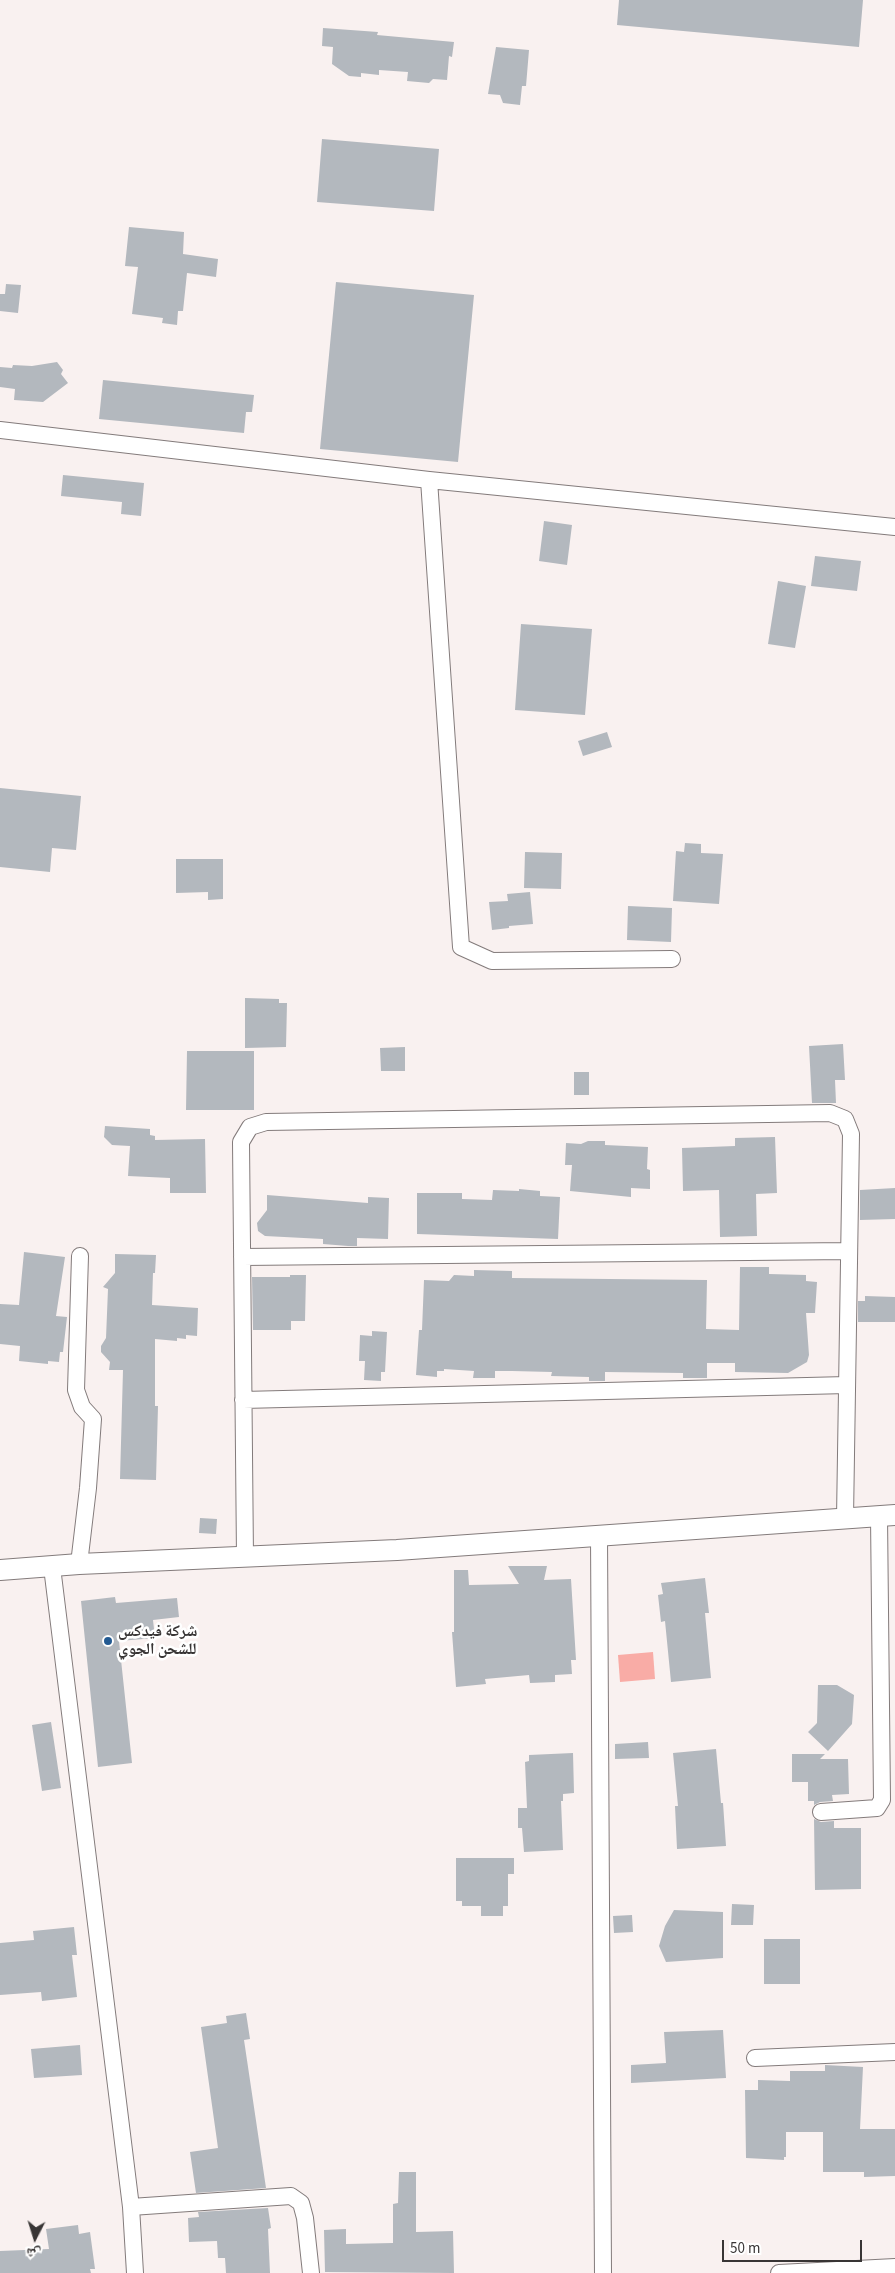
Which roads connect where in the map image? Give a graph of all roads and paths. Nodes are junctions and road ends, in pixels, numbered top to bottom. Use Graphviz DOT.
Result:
graph roads {
  1 [pos="0,430"];
  2 [pos="429,480"];
  3 [pos="895,528"];
  4 [pos="672,959"];
  5 [pos="850,1251"];
  6 [pos="80,1256"];
  7 [pos="242,1257"];
  8 [pos="847,1385"];
  9 [pos="243,1400"];
  10 [pos="887,1516"];
  11 [pos="846,1518"];
  12 [pos="598,1535"];
  13 [pos="245,1557"];
  14 [pos="78,1564"];
  15 [pos="52,1567"];
  16 [pos="0,1570"];
  17 [pos="821,1812"];
  18 [pos="895,2052"];
  19 [pos="755,2058"];
  20 [pos="131,2208"];
  21 [pos="895,2268"];
  22 [pos="135,2273"];
  23 [pos="311,2273"];
  24 [pos="603,2273"];
  25 [pos="780,2273"];
  1 -- 2 [label="street"];
  2 -- 3 [label="street"];
  2 -- 4 [label="street"];
  5 -- 7 [label="street"];
  5 -- 7 [label="street"];
  5 -- 8 [label="street"];
  6 -- 14 [label="street"];
  7 -- 9 [label="street"];
  8 -- 9 [label="street"];
  8 -- 11 [label="street"];
  9 -- 13 [label="street"];
  10 -- 11 [label="street"];
  10 -- 17 [label="street"];
  11 -- 12 [label="street"];
  12 -- 13 [label="street"];
  12 -- 24 [label="street"];
  13 -- 14 [label="street"];
  14 -- 15 [label="street"];
  15 -- 16 [label="street"];
  15 -- 20 [label="street"];
  18 -- 19 [label="street"];
  20 -- 22 [label="street"];
  20 -- 23 [label="street"];
  21 -- 25 [label="street"];
}
